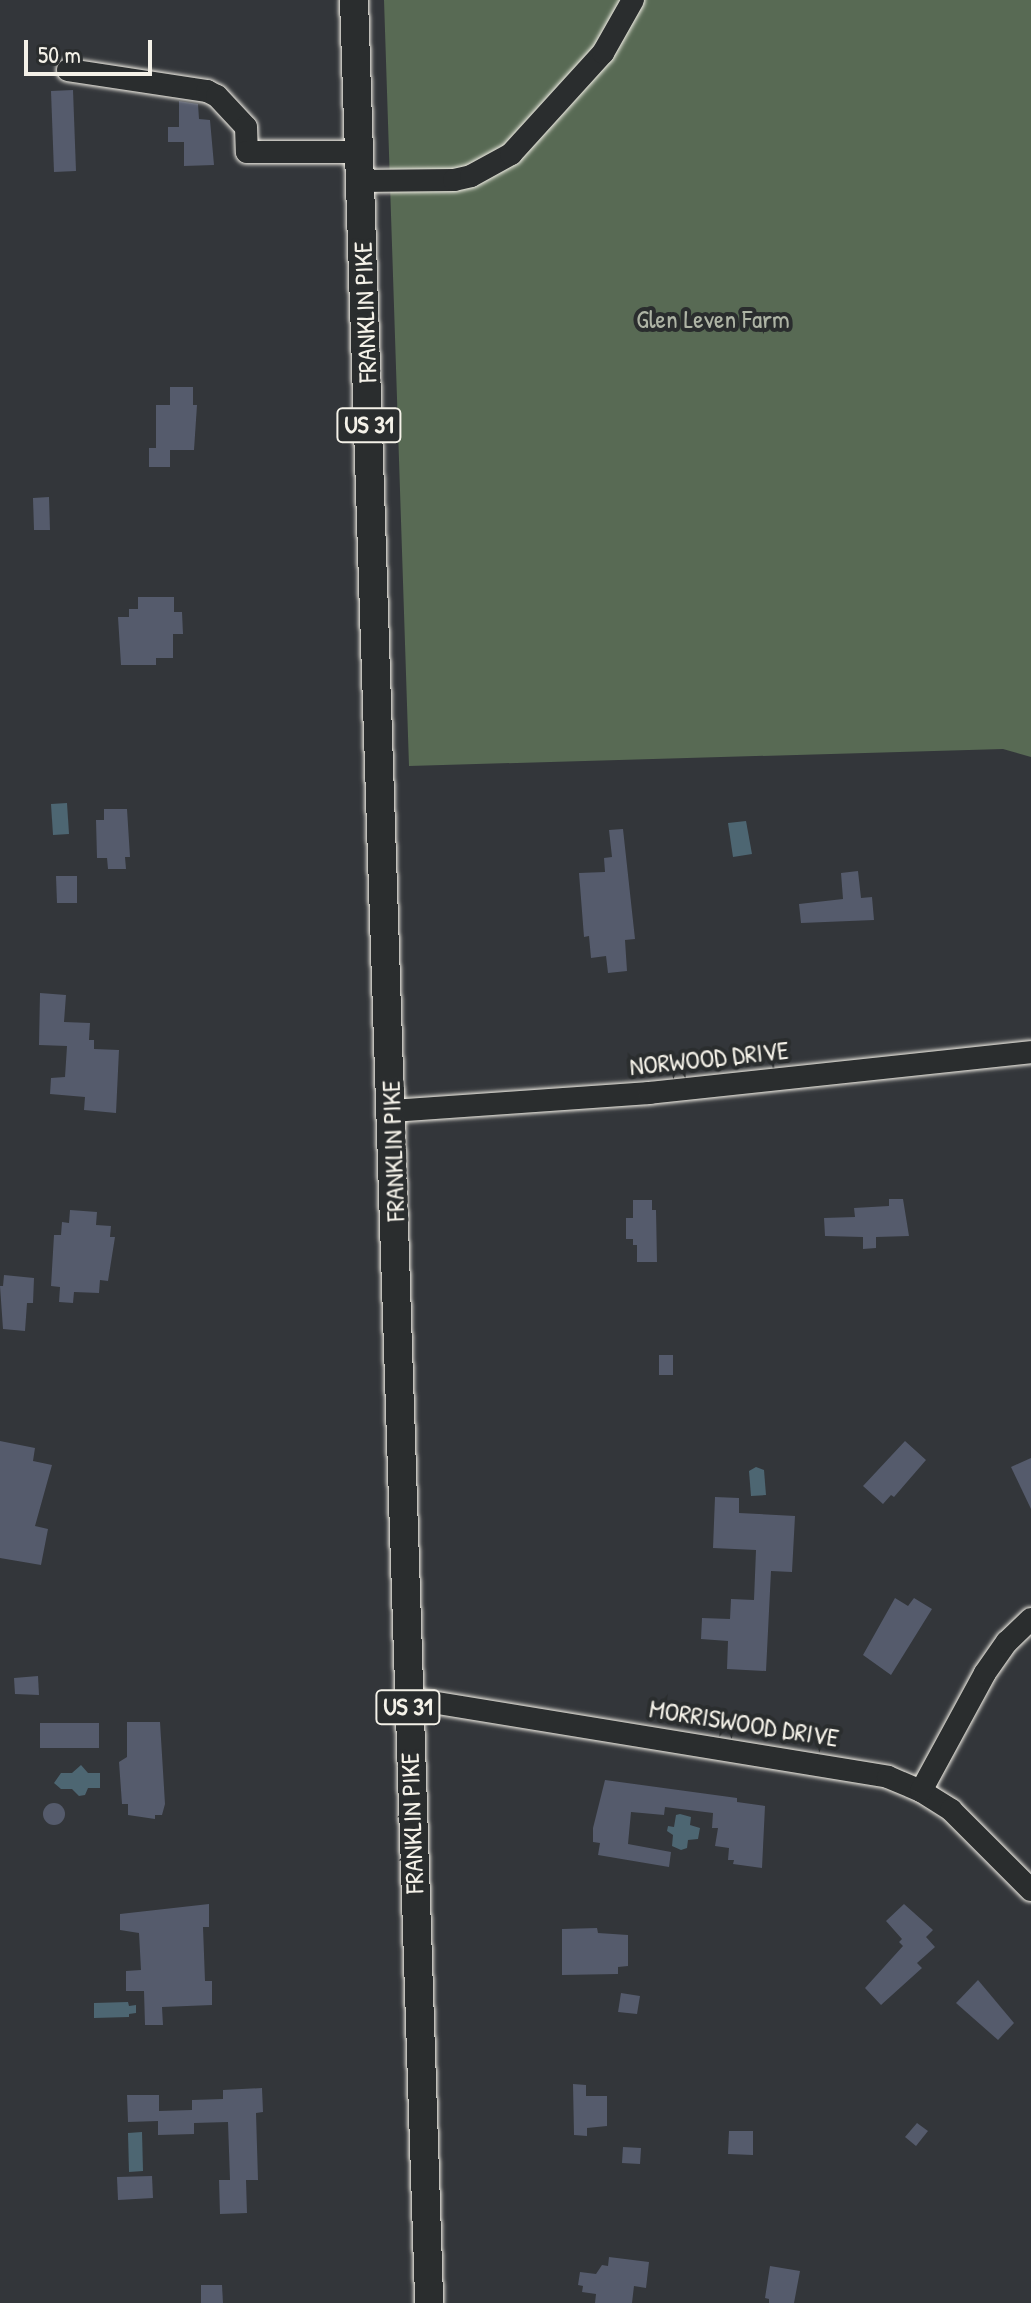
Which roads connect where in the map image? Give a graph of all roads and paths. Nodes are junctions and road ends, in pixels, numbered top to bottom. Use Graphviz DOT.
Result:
graph roads {
  1 [pos="354,0"];
  2 [pos="633,0"];
  3 [pos="68,70"];
  4 [pos="360,152"];
  5 [pos="360,181"];
  6 [pos="1031,1052"];
  7 [pos="392,1111"];
  8 [pos="1031,1619"];
  9 [pos="407,1698"];
  10 [pos="921,1791"];
  11 [pos="1031,1890"];
  12 [pos="429,2303"];
  1 -- 4 [label="main road, FRANKLIN PIKE / US 31"];
  2 -- 5 [label="street"];
  3 -- 4 [label="street"];
  4 -- 5 [label="main road, FRANKLIN PIKE / US 31"];
  5 -- 7 [label="main road, FRANKLIN PIKE / US 31"];
  6 -- 7 [label="street, NORWOOD DRIVE"];
  7 -- 9 [label="main road, FRANKLIN PIKE / US 31"];
  8 -- 10 [label="street"];
  9 -- 10 [label="street, MORRISWOOD DRIVE"];
  9 -- 12 [label="main road, FRANKLIN PIKE / US 31"];
  10 -- 11 [label="street, MORRISWOOD DRIVE"];
}
